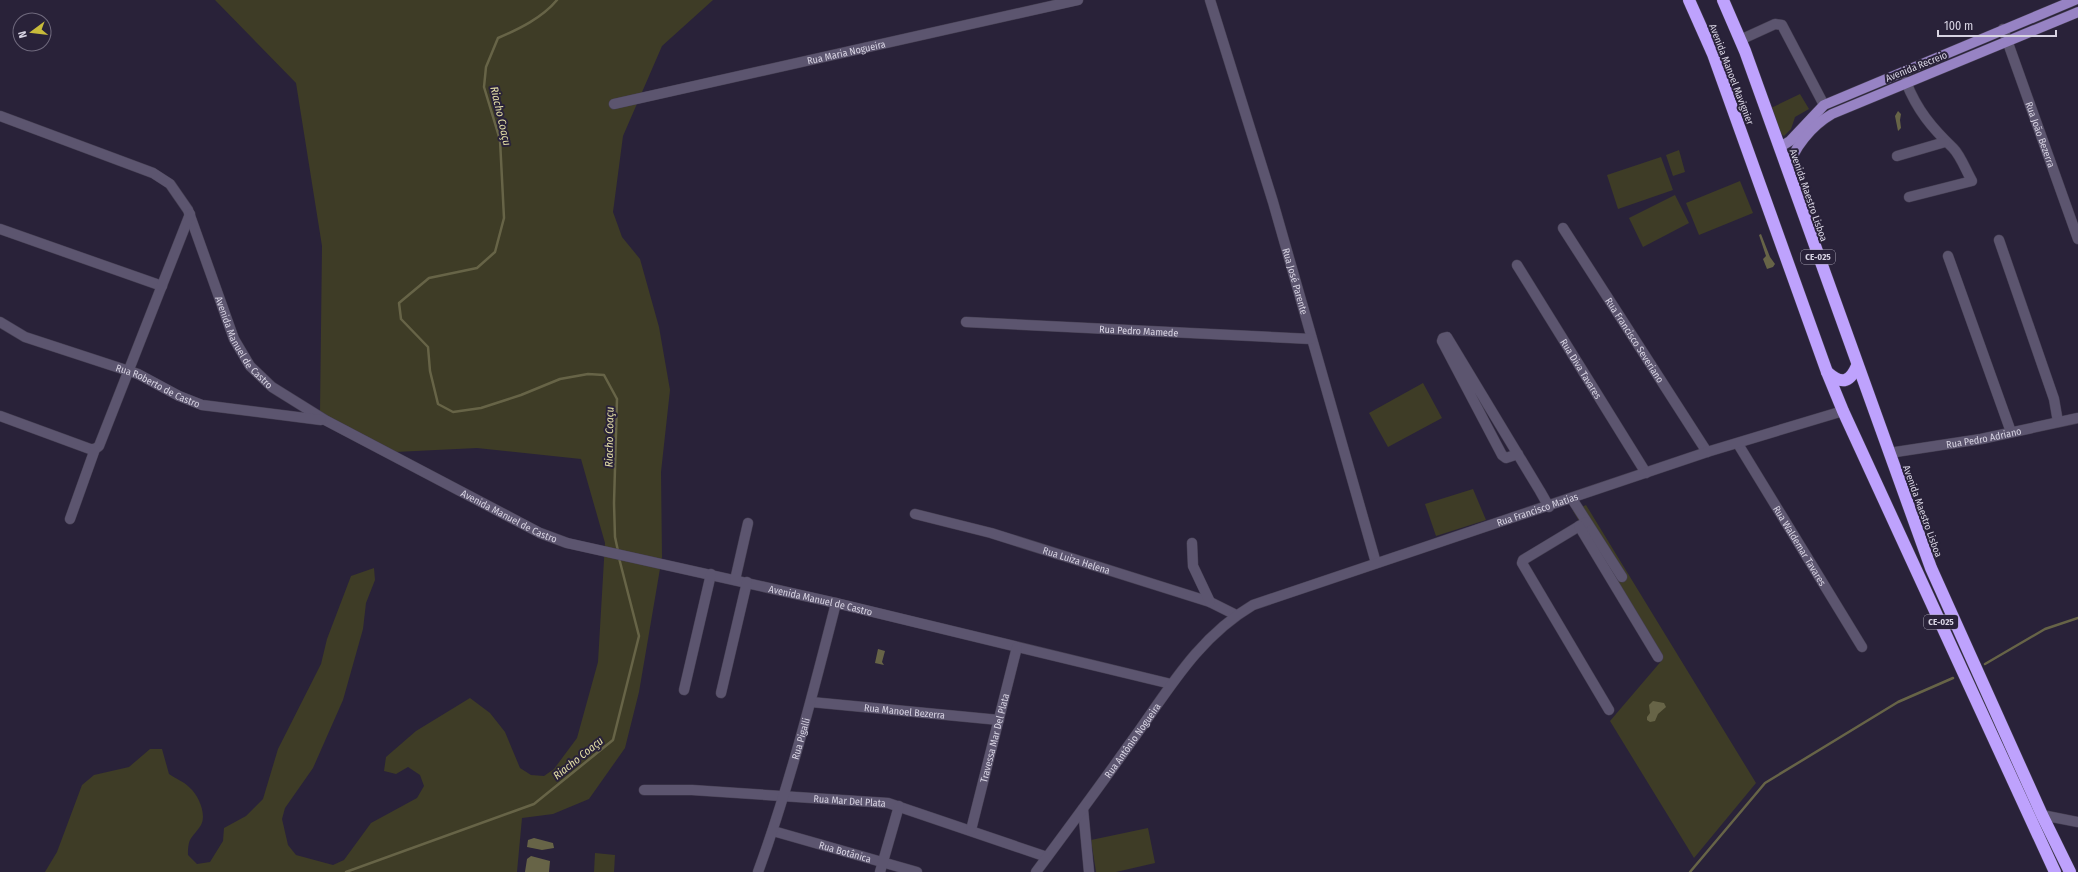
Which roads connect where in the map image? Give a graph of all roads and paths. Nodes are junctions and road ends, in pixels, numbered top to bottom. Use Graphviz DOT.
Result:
graph roads {
  1 [pos="1078,0"];
  2 [pos="1210,0"];
  3 [pos="1689,0"];
  4 [pos="1723,0"];
  5 [pos="2074,0"];
  6 [pos="2078,12"];
  7 [pos="2003,29"];
  8 [pos="1740,40"];
  9 [pos="2008,41"];
  10 [pos="1901,72"];
  11 [pos="1906,82"];
  12 [pos="614,104"];
  13 [pos="1824,105"];
  14 [pos="0,116"];
  15 [pos="1945,142"];
  16 [pos="1780,148"];
  17 [pos="1897,156"];
  18 [pos="1788,170"];
  19 [pos="1909,197"];
  20 [pos="190,214"];
  21 [pos="0,228"];
  22 [pos="1562,228"];
  23 [pos="2078,239"];
  24 [pos="1999,240"];
  25 [pos="1948,256"];
  26 [pos="1517,265"];
  27 [pos="162,286"];
  28 [pos="0,322"];
  29 [pos="966,322"];
  30 [pos="1311,339"];
  31 [pos="1857,366"];
  32 [pos="129,371"];
  33 [pos="1827,372"];
  34 [pos="1843,412"];
  35 [pos="0,416"];
  36 [pos="2078,418"];
  37 [pos="325,420"];
  38 [pos="2058,422"];
  39 [pos="2011,432"];
  40 [pos="1738,444"];
  41 [pos="95,449"];
  42 [pos="1708,452"];
  43 [pos="1889,453"];
  44 [pos="1518,454"];
  45 [pos="1646,474"];
  46 [pos="1572,499"];
  47 [pos="1548,507"];
  48 [pos="915,514"];
  49 [pos="70,519"];
  50 [pos="748,523"];
  51 [pos="1583,524"];
  52 [pos="1192,543"];
  53 [pos="1376,563"];
  54 [pos="711,574"];
  55 [pos="1622,577"];
  56 [pos="735,580"];
  57 [pos="747,582"];
  58 [pos="836,602"];
  59 [pos="1210,602"];
  60 [pos="1236,615"];
  61 [pos="1017,647"];
  62 [pos="1862,647"];
  63 [pos="1658,657"];
  64 [pos="1171,684"];
  65 [pos="684,690"];
  66 [pos="721,693"];
  67 [pos="811,702"];
  68 [pos="1609,710"];
  69 [pos="999,720"];
  70 [pos="644,790"];
  71 [pos="783,794"];
  72 [pos="899,806"];
  73 [pos="1083,809"];
  74 [pos="2042,815"];
  75 [pos="2078,822"];
  76 [pos="971,830"];
  77 [pos="773,831"];
  78 [pos="1047,857"];
  79 [pos="881,867"];
  80 [pos="758,872"];
  81 [pos="917,872"];
  82 [pos="1036,872"];
  83 [pos="1089,872"];
  84 [pos="2055,872"];
  85 [pos="2070,872"];
  1 -- 12 [label="street, Rua Maria Nogueira"];
  2 -- 30 [label="street, Rua José Parente"];
  3 -- 33 [label="highway, Avenida Manoel Mavignier / CE-025"];
  4 -- 8 [label="highway, Avenida Manoel Mavignier / CE-025"];
  5 -- 7 [label="main road, Avenida Recreio"];
  6 -- 9 [label="main road, Avenida Recreio"];
  7 -- 9 [label="street, Rua João Bezerra"];
  7 -- 10 [label="main road, Avenida Recreio"];
  8 -- 13 [label="street"];
  8 -- 16 [label="highway, Avenida Manoel Mavignier / CE-025"];
  9 -- 11 [label="main road, Avenida Recreio"];
  9 -- 23 [label="street, Rua João Bezerra"];
  10 -- 11 [label="main road"];
  10 -- 13 [label="main road, Avenida Recreio"];
  11 -- 15 [label="street"];
  11 -- 18 [label="main road, Avenida Recreio"];
  13 -- 16 [label="main road, Avenida Recreio"];
  14 -- 20 [label="street, Avenida Manuel de Castro"];
  15 -- 17 [label="street"];
  15 -- 19 [label="street"];
  16 -- 18 [label="highway, Avenida Maestro Lisboa / CE-025"];
  18 -- 31 [label="highway, Avenida Maestro Lisboa / CE-025"];
  20 -- 27 [label="street"];
  20 -- 37 [label="street, Avenida Manuel de Castro"];
  21 -- 27 [label="street"];
  22 -- 42 [label="street, Rua Francisco Severiano"];
  24 -- 38 [label="street"];
  25 -- 39 [label="street"];
  26 -- 45 [label="street, Rua Diva Tavares"];
  27 -- 32 [label="street"];
  28 -- 32 [label="street, Rua Roberto de Castro"];
  29 -- 30 [label="street, Rua Pedro Mamede"];
  30 -- 53 [label="street, Rua José Parente"];
  31 -- 33 [label="highway"];
  31 -- 43 [label="highway, Avenida Maestro Lisboa / CE-025"];
  32 -- 37 [label="street, Rua Roberto de Castro"];
  32 -- 41 [label="street"];
  33 -- 34 [label="highway, CE-025"];
  34 -- 40 [label="street, Rua Francisco Matias"];
  34 -- 84 [label="highway, CE-025"];
  35 -- 41 [label="street"];
  36 -- 38 [label="street, Rua Pedro Adriano"];
  37 -- 54 [label="street, Avenida Manuel de Castro"];
  38 -- 39 [label="street, Rua Pedro Adriano"];
  39 -- 43 [label="street, Rua Pedro Adriano"];
  40 -- 42 [label="street, Rua Francisco Matias"];
  40 -- 62 [label="street, Rua Waldemar Tavares"];
  41 -- 49 [label="street"];
  42 -- 45 [label="street, Rua Francisco Matias"];
  43 -- 74 [label="highway, Avenida Maestro Lisboa / CE-025"];
  44 -- 44 [label="street"];
  44 -- 47 [label="street"];
  45 -- 46 [label="street, Rua Francisco Matias"];
  46 -- 47 [label="street, Rua Francisco Matias"];
  46 -- 51 [label="street"];
  47 -- 53 [label="street, Rua Francisco Matias"];
  48 -- 59 [label="street, Rua Luiza Helena"];
  50 -- 56 [label="street"];
  51 -- 55 [label="street"];
  51 -- 63 [label="street"];
  51 -- 68 [label="street"];
  52 -- 59 [label="street"];
  53 -- 60 [label="street, Rua Francisco Matias"];
  54 -- 56 [label="street, Avenida Manuel de Castro"];
  54 -- 65 [label="street"];
  56 -- 57 [label="street, Avenida Manuel de Castro"];
  57 -- 58 [label="street, Avenida Manuel de Castro"];
  57 -- 66 [label="street"];
  58 -- 61 [label="street, Avenida Manuel de Castro"];
  58 -- 67 [label="street, Rua Pigalli"];
  59 -- 60 [label="street, Rua Luiza Helena"];
  60 -- 64 [label="street, Rua Antônio Nogueira"];
  61 -- 64 [label="street, Avenida Manuel de Castro"];
  61 -- 69 [label="street, Travessa Mar Del Plata"];
  64 -- 73 [label="street, Rua Antônio Nogueira"];
  67 -- 69 [label="street, Rua Manoel Bezerra"];
  67 -- 71 [label="street, Rua Pigalli"];
  69 -- 76 [label="street, Travessa Mar Del Plata"];
  70 -- 71 [label="street, Rua Mar Del Plata"];
  71 -- 72 [label="street, Rua Mar Del Plata"];
  71 -- 77 [label="street, Rua Pigalli"];
  72 -- 76 [label="street, Rua Mar Del Plata"];
  72 -- 79 [label="street"];
  73 -- 78 [label="street, Rua Antônio Nogueira"];
  73 -- 83 [label="street"];
  74 -- 75 [label="street"];
  74 -- 85 [label="highway, Avenida Maestro Lisboa / CE-025"];
  76 -- 78 [label="street, Rua Mar Del Plata"];
  77 -- 79 [label="street, Rua Botânica"];
  77 -- 80 [label="street, Rua Pigalli"];
  78 -- 82 [label="street, Rua Antônio Nogueira"];
  79 -- 81 [label="street, Rua Botânica"];
}
